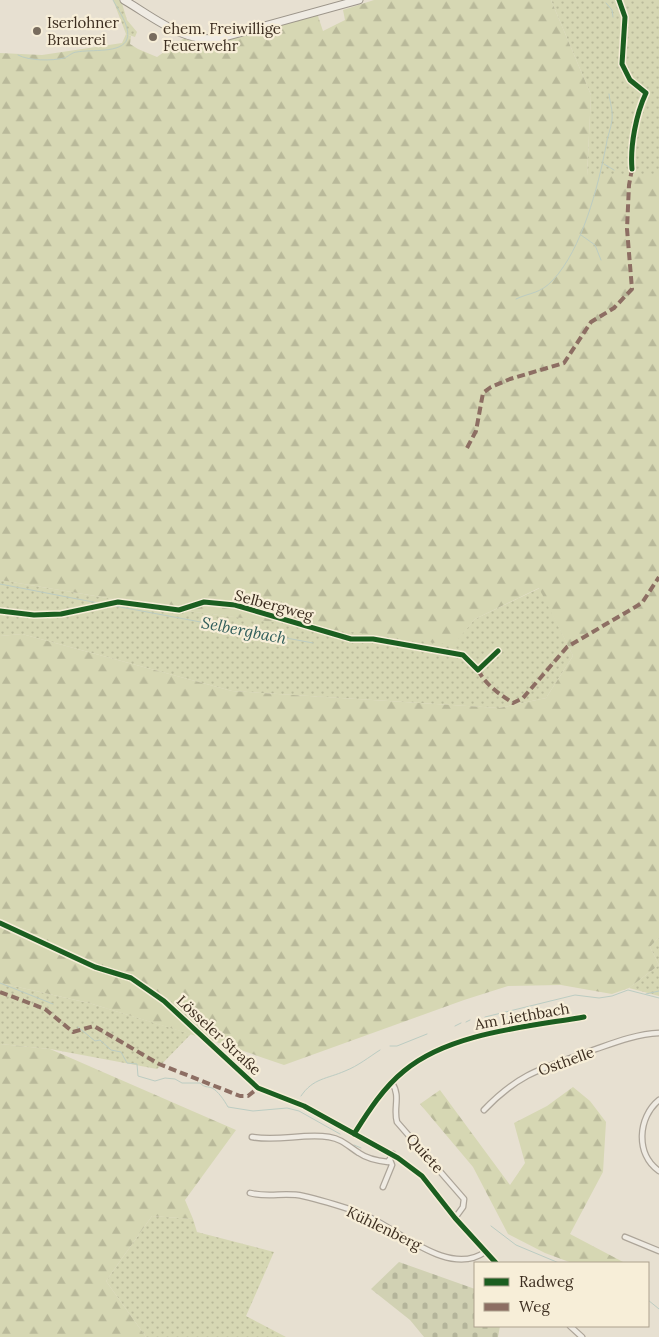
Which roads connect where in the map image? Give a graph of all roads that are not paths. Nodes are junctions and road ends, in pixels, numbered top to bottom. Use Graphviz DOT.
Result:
graph roads {
  1 [pos="124,0"];
  2 [pos="359,0"];
  3 [pos="619,0"];
  4 [pos="632,169"];
  5 [pos="0,611"];
  6 [pos="498,651"];
  7 [pos="0,923"];
  8 [pos="584,1017"];
  9 [pos="659,1033"];
  10 [pos="392,1083"];
  11 [pos="659,1100"];
  12 [pos="484,1110"];
  13 [pos="354,1134"];
  14 [pos="252,1137"];
  15 [pos="393,1154"];
  16 [pos="390,1160"];
  17 [pos="659,1171"];
  18 [pos="383,1187"];
  19 [pos="250,1193"];
  20 [pos="455,1218"];
  21 [pos="625,1237"];
  22 [pos="659,1251"];
  23 [pos="485,1252"];
  24 [pos="495,1262"];
  25 [pos="571,1327"];
  26 [pos="582,1337"];
  1 -- 2 [label="main road"];
  3 -- 4 [label="street"];
  5 -- 6 [label="street, Selbergweg"];
  7 -- 13 [label="street, Lösseler Straße"];
  8 -- 10 [label="street, Am Liethbach"];
  9 -- 12 [label="street, Osthelle"];
  10 -- 13 [label="street, Am Liethbach"];
  10 -- 20 [label="street, Quiete"];
  11 -- 17 [label="street"];
  13 -- 15 [label="street, Lösseler Straße"];
  14 -- 16 [label="street"];
  15 -- 16 [label="street"];
  15 -- 20 [label="street, Lösseler Straße"];
  16 -- 18 [label="street"];
  19 -- 23 [label="street, Kühlenberg"];
  20 -- 23 [label="street, Lösseler Straße"];
  21 -- 22 [label="street"];
  23 -- 24 [label="street, Lösseler Straße"];
  25 -- 26 [label="street"];
}
